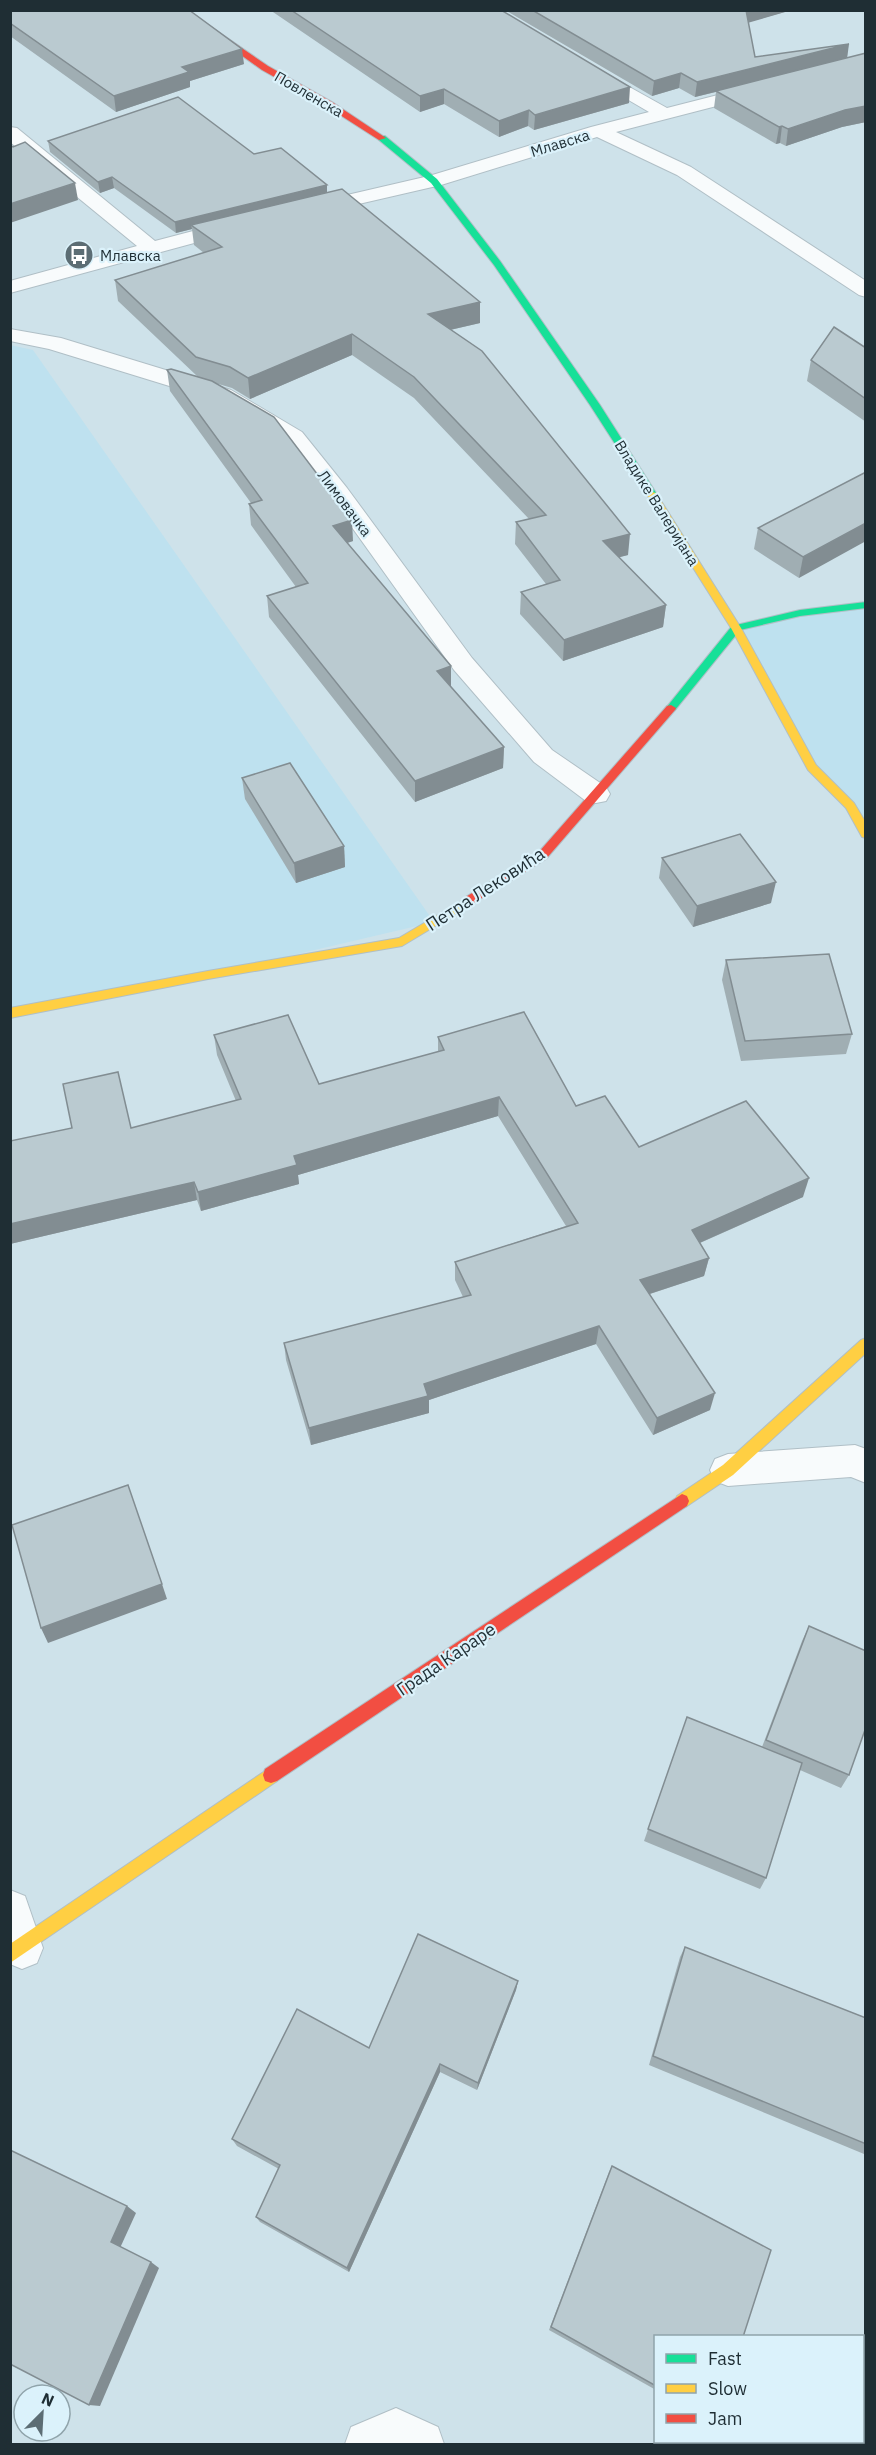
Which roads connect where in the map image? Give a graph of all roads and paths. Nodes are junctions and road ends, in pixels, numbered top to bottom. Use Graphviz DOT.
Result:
graph roads {
  1 [pos="181,10"];
  2 [pos="576,62"];
  3 [pos="777,85"];
  4 [pos="667,115"];
  5 [pos="598,131"];
  6 [pos="10,132"];
  7 [pos="434,181"];
  8 [pos="290,213"];
  9 [pos="257,221"];
  10 [pos="152,249"];
  11 [pos="10,287"];
  12 [pos="866,291"];
  13 [pos="10,335"];
  14 [pos="866,605"];
  15 [pos="736,628"];
  16 [pos="596,794"];
  17 [pos="866,834"];
  18 [pos="10,1013"];
  19 [pos="866,1344"];
  20 [pos="866,1467"];
  21 [pos="728,1470"];
  22 [pos="14,1938"];
  23 [pos="368,2445"];
  24 [pos="421,2445"];
  1 -- 7 [label="street, Повленска"];
  2 -- 4 [label="street"];
  3 -- 4 [label="street, Млавска"];
  4 -- 5 [label="street, Млавска"];
  5 -- 7 [label="street, Млавска"];
  5 -- 12 [label="street"];
  6 -- 10 [label="street"];
  7 -- 8 [label="street, Млавска"];
  7 -- 15 [label="street, Владике Валеријана"];
  9 -- 10 [label="street"];
  10 -- 11 [label="street"];
  13 -- 16 [label="street, Лимовачка"];
  14 -- 15 [label="street"];
  15 -- 16 [label="street, Петра Лековића"];
  15 -- 17 [label="street, Владике Валеријана"];
  16 -- 18 [label="street, Петра Лековића"];
  19 -- 21 [label="street, Града Караре"];
  20 -- 21 [label="street"];
  21 -- 22 [label="street, Града Караре"];
  23 -- 24 [label="lane"];
}
